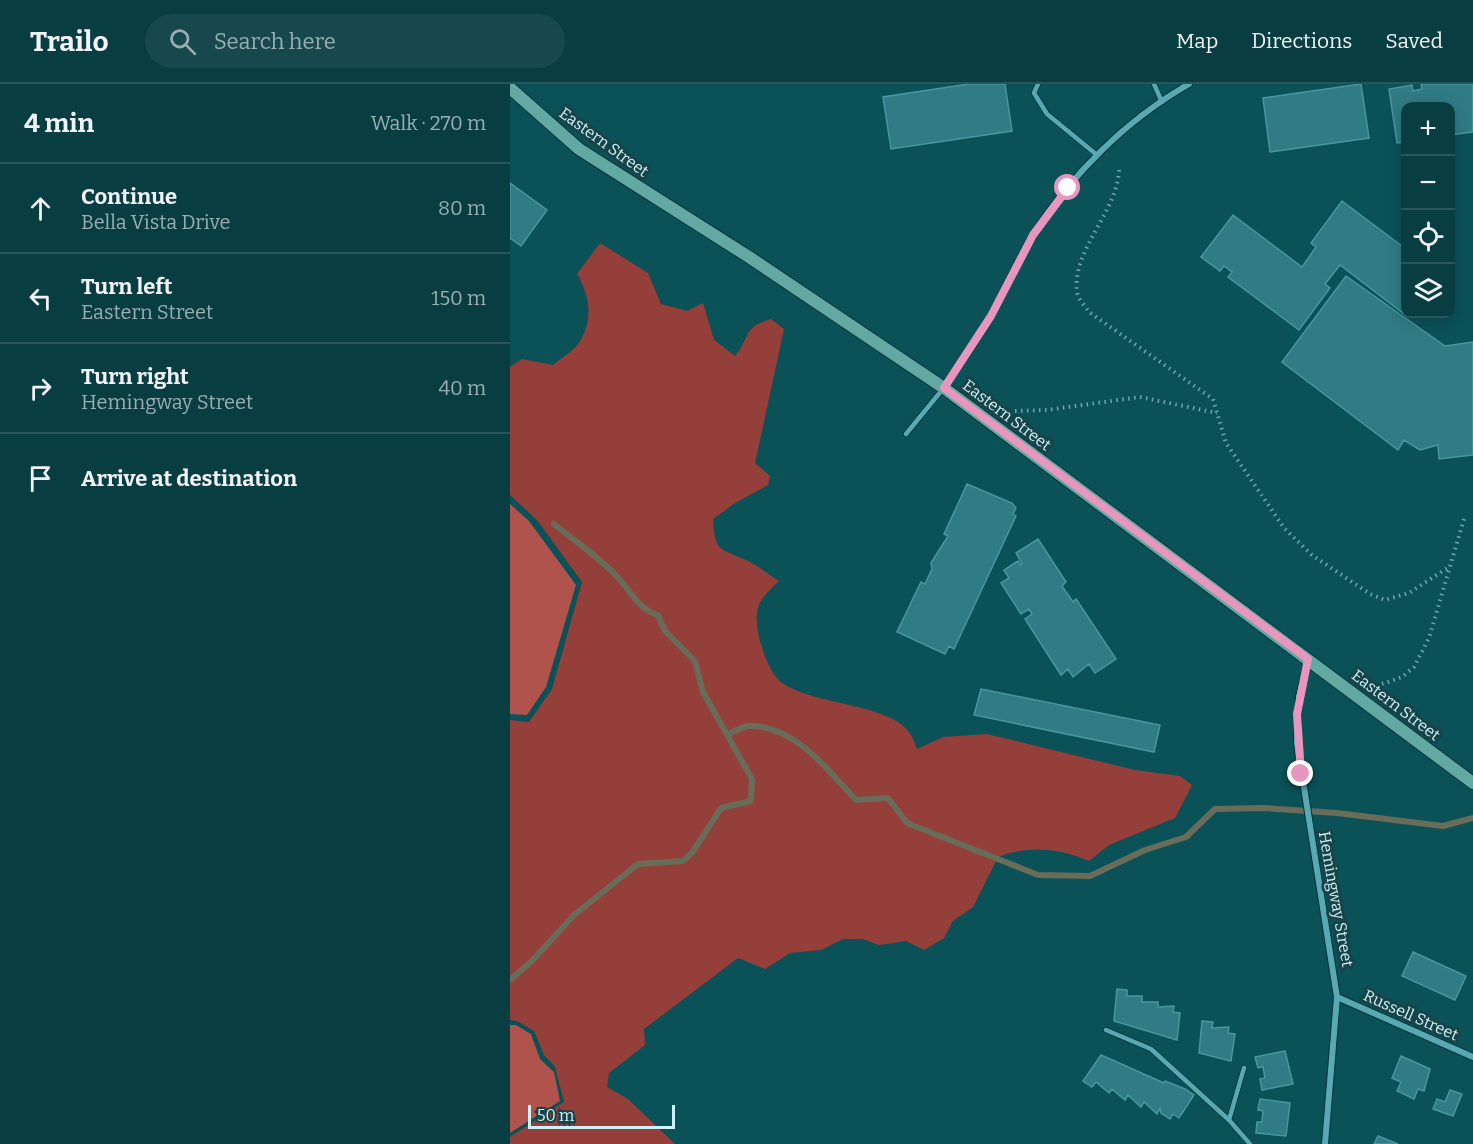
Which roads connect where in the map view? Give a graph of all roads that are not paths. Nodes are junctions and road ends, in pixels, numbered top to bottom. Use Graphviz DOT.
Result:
graph roads {
  1 [pos="1038,84"];
  2 [pos="1155,84"];
  3 [pos="1189,84"];
  4 [pos="510,88"];
  5 [pos="1162,102"];
  6 [pos="1097,155"];
  7 [pos="944,388"];
  8 [pos="906,434"];
  9 [pos="1308,659"];
  10 [pos="1473,783"];
  11 [pos="1337,997"];
  12 [pos="1106,1030"];
  13 [pos="1473,1057"];
  14 [pos="1244,1068"];
  15 [pos="1230,1120"];
  16 [pos="1250,1144"];
  17 [pos="1325,1144"];
  1 -- 6 [label="lane"];
  2 -- 5 [label="lane"];
  3 -- 5 [label="street"];
  4 -- 7 [label="street, Eastern Street"];
  5 -- 6 [label="street"];
  6 -- 7 [label="street"];
  7 -- 8 [label="lane"];
  7 -- 9 [label="street, Eastern Street"];
  9 -- 10 [label="street, Eastern Street"];
  9 -- 11 [label="street, Hemingway Street"];
  11 -- 13 [label="street, Russell Street"];
  11 -- 17 [label="street, Hemingway Street"];
  12 -- 15 [label="lane"];
  14 -- 15 [label="lane"];
  15 -- 16 [label="lane"];
}
